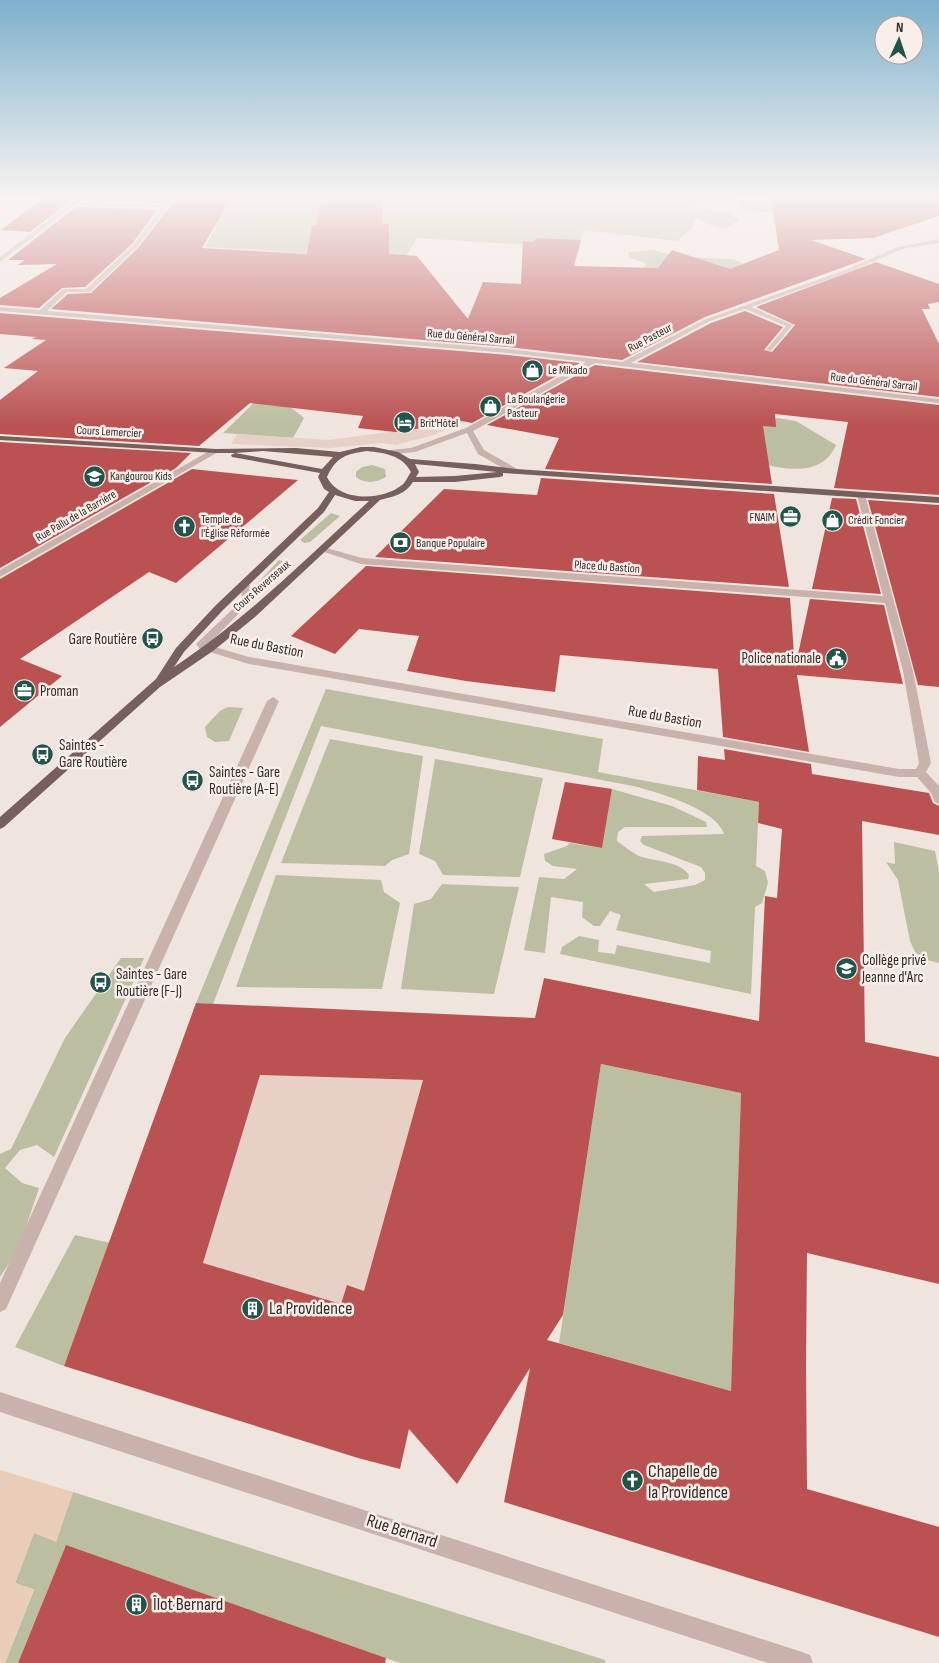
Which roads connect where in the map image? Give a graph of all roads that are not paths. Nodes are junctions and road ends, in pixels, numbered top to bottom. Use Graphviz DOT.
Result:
graph roads {
  1 [pos="107,273"];
  2 [pos="843,273"];
  3 [pos="745,307"];
  4 [pos="0,309"];
  5 [pos="41,313"];
  6 [pos="769,350"];
  7 [pos="594,361"];
  8 [pos="624,364"];
  9 [pos="939,401"];
  10 [pos="469,430"];
  11 [pos="0,438"];
  12 [pos="216,451"];
  13 [pos="393,452"];
  14 [pos="341,455"];
  15 [pos="411,461"];
  16 [pos="322,471"];
  17 [pos="516,472"];
  18 [pos="413,480"];
  19 [pos="334,491"];
  20 [pos="860,494"];
  21 [pos="377,498"];
  22 [pos="939,500"];
  23 [pos="324,550"];
  24 [pos="0,574"];
  25 [pos="244,584"];
  26 [pos="890,600"];
  27 [pos="209,648"];
  28 [pos="156,684"];
  29 [pos="273,700"];
  30 [pos="920,773"];
  31 [pos="939,799"];
  32 [pos="0,824"];
  33 [pos="0,1303"];
  34 [pos="0,1402"];
  35 [pos="802,1663"];
  1 -- 5 [label="street"];
  2 -- 3 [label="street, Rue Pasteur"];
  3 -- 6 [label="street"];
  3 -- 8 [label="street, Rue Pasteur"];
  4 -- 5 [label="street, Rue du Général Sarrail"];
  5 -- 7 [label="street, Rue du Général Sarrail"];
  7 -- 8 [label="street, Rue du Général Sarrail"];
  7 -- 10 [label="street"];
  8 -- 9 [label="street, Rue du Général Sarrail"];
  10 -- 13 [label="street"];
  10 -- 17 [label="street"];
  11 -- 12 [label="main road, Cours Lemercier"];
  12 -- 14 [label="main road, Cours Lemercier"];
  12 -- 16 [label="main road, Cours Lemercier"];
  12 -- 24 [label="street, Rue Pallu de la Barrière"];
  13 -- 14 [label="main road"];
  13 -- 15 [label="main road"];
  14 -- 16 [label="main road"];
  15 -- 17 [label="main road"];
  15 -- 18 [label="main road"];
  16 -- 19 [label="main road"];
  17 -- 18 [label="main road"];
  17 -- 20 [label="main road"];
  18 -- 21 [label="main road"];
  19 -- 21 [label="main road"];
  19 -- 25 [label="main road, Cours Reverseaux"];
  20 -- 22 [label="main road"];
  20 -- 26 [label="street"];
  21 -- 23 [label="main road, Cours Reverseaux"];
  23 -- 26 [label="street, Place du Bastion"];
  23 -- 27 [label="main road, Cours Reverseaux"];
  25 -- 27 [label="street, Rue du Bastion"];
  25 -- 28 [label="main road, Cours Reverseaux"];
  26 -- 30 [label="street"];
  27 -- 28 [label="main road, Cours Reverseaux"];
  27 -- 30 [label="street, Rue du Bastion"];
  28 -- 32 [label="main road, Cours Reverseaux"];
  29 -- 33 [label="street"];
  30 -- 31 [label="street"];
  34 -- 35 [label="street, Rue Bernard"];
}
